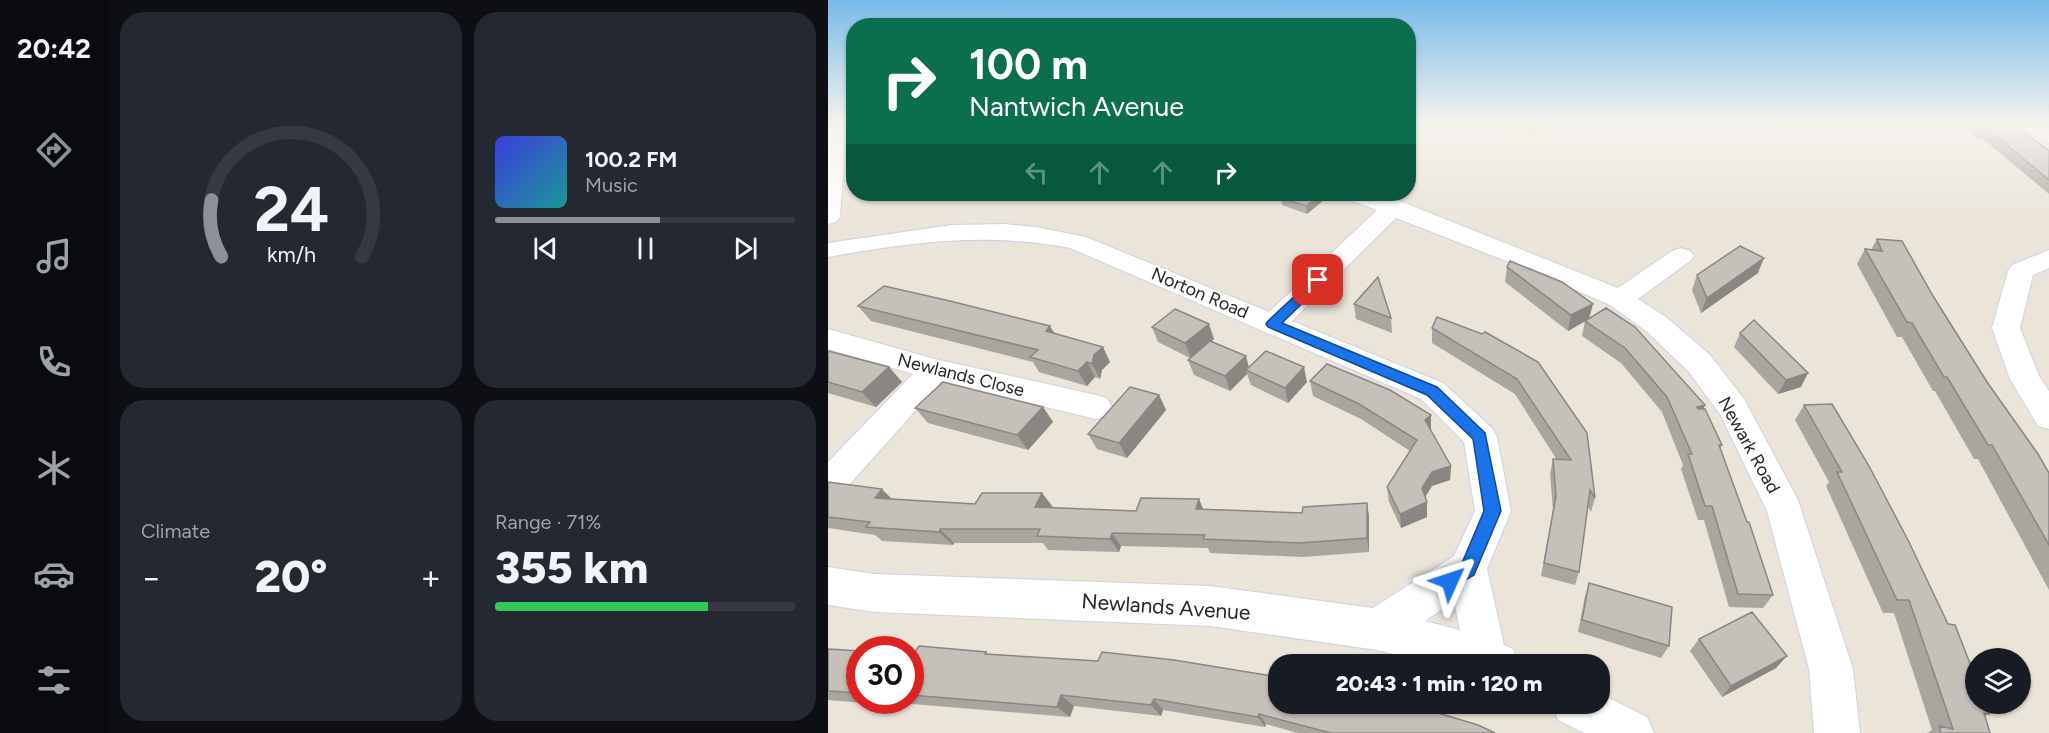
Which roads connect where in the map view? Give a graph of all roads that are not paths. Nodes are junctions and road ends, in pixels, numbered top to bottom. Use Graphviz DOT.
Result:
graph roads {
  1 [pos="833,158"];
  2 [pos="1376,201"];
  3 [pos="1394,207"];
  4 [pos="828,217"];
  5 [pos="828,250"];
  6 [pos="1681,256"];
  7 [pos="2049,258"];
  8 [pos="1620,299"];
  9 [pos="1273,324"];
  10 [pos="828,339"];
  11 [pos="935,370"];
  12 [pos="1096,407"];
  13 [pos="2049,417"];
  14 [pos="828,485"];
  15 [pos="1468,569"];
  16 [pos="828,586"];
  17 [pos="1377,629"];
  18 [pos="1467,654"];
  19 [pos="1490,654"];
  20 [pos="1594,714"];
  21 [pos="1631,733"];
  22 [pos="1837,733"];
  1 -- 4 [label="street"];
  2 -- 3 [label="street, Newark Road"];
  3 -- 8 [label="street, Newark Road"];
  3 -- 9 [label="street"];
  5 -- 9 [label="street, Norton Road"];
  6 -- 8 [label="street"];
  7 -- 13 [label="street"];
  8 -- 22 [label="street, Newark Road"];
  9 -- 15 [label="street, Norton Road"];
  10 -- 11 [label="street, Newlands Close"];
  11 -- 12 [label="street, Newlands Close"];
  11 -- 14 [label="street"];
  15 -- 17 [label="street"];
  15 -- 19 [label="street"];
  16 -- 17 [label="street, Newlands Avenue"];
  17 -- 18 [label="street, Newlands Avenue"];
  20 -- 21 [label="street"];
}
